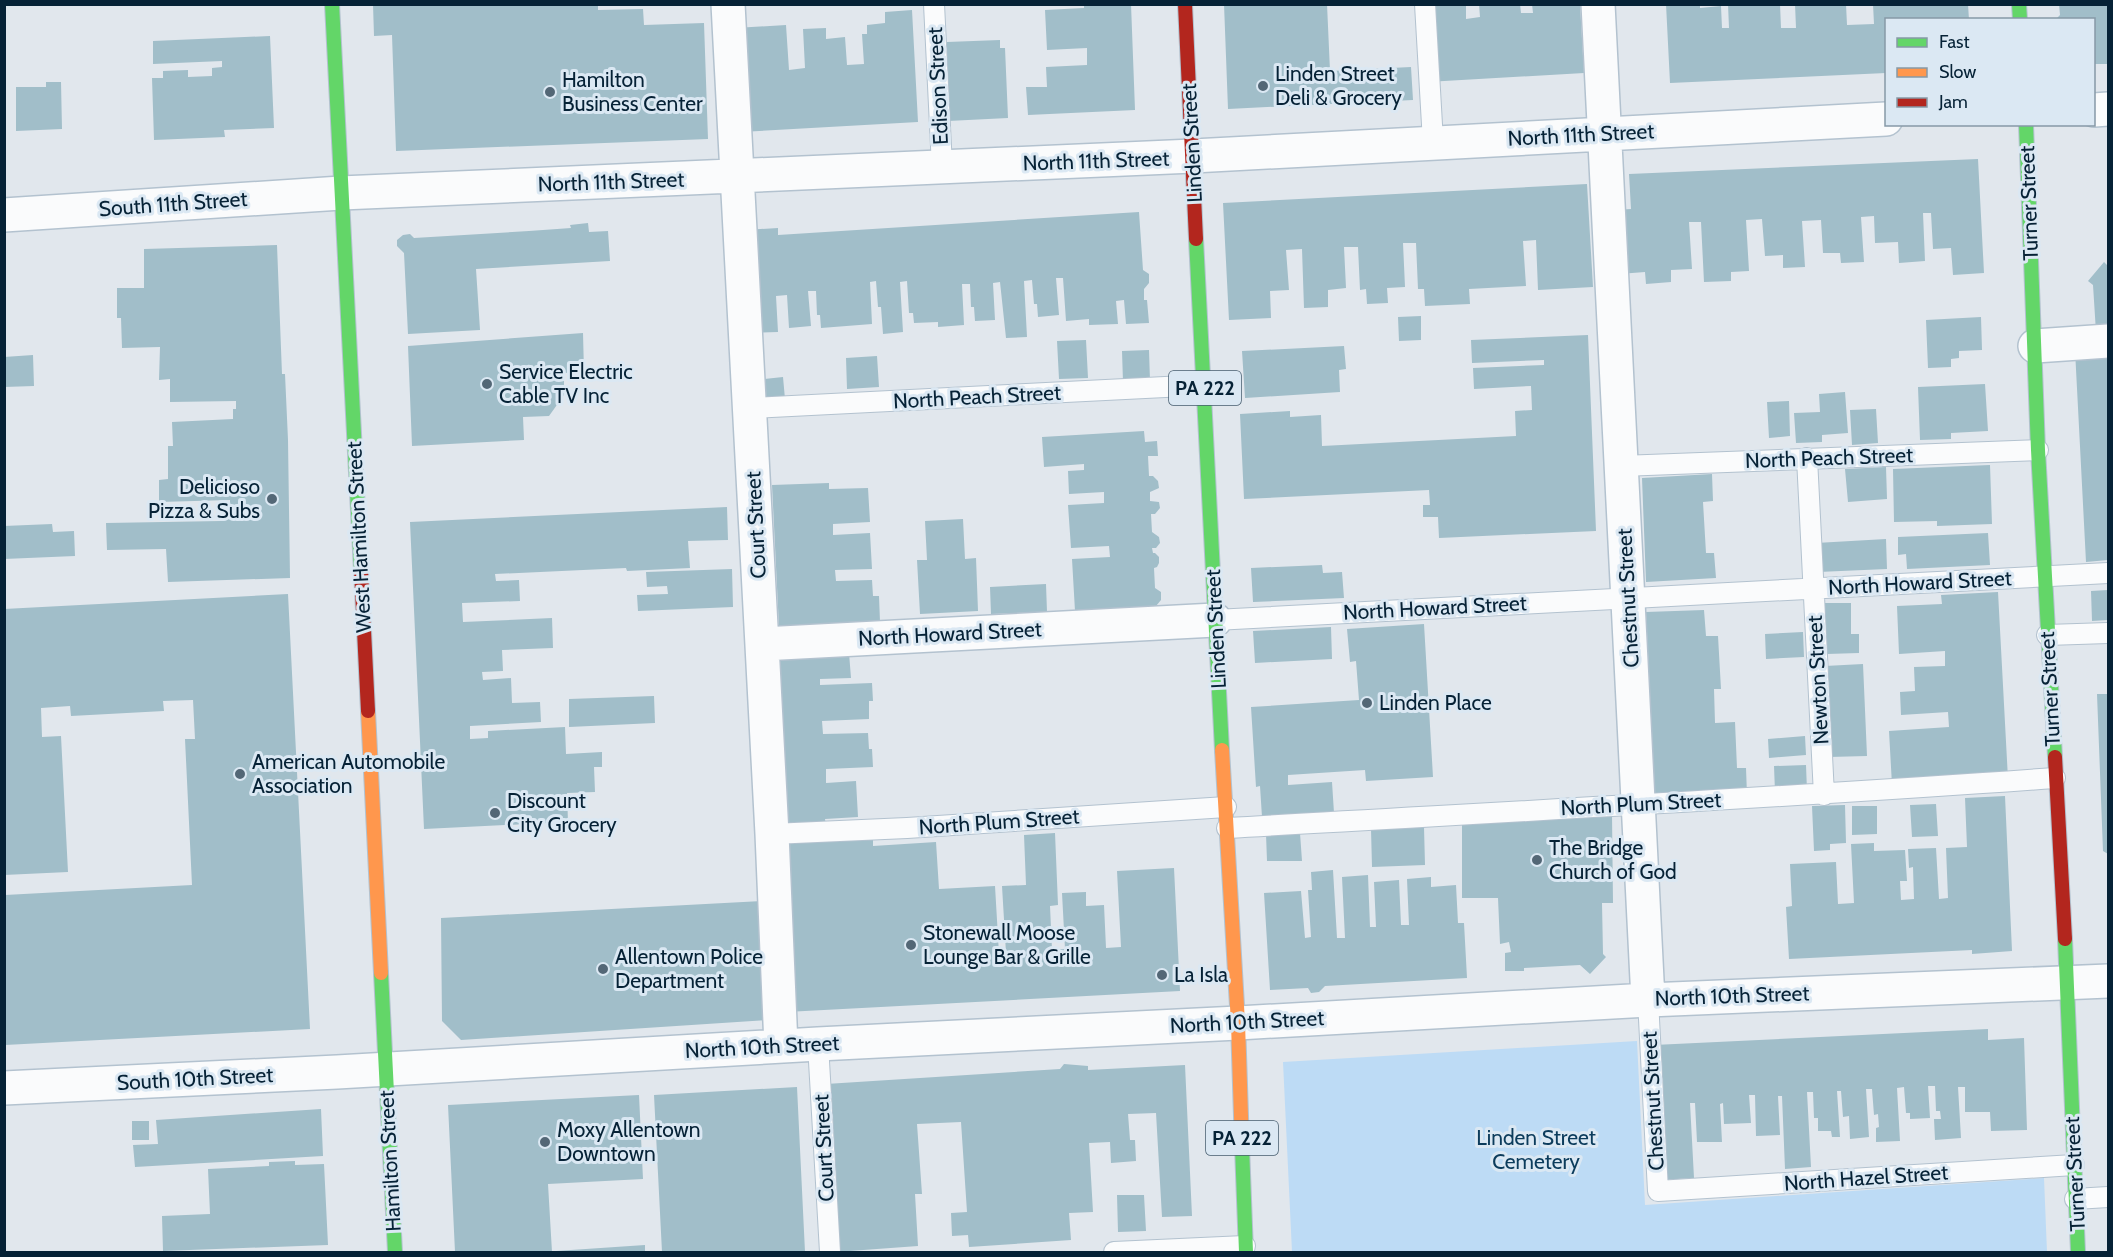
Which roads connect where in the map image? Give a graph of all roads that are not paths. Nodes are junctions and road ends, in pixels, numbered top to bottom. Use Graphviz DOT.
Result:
graph roads {
  1 [pos="332,4"];
  2 [pos="728,4"];
  3 [pos="934,4"];
  4 [pos="1185,4"];
  5 [pos="1425,4"];
  6 [pos="1598,4"];
  7 [pos="1885,119"];
  8 [pos="2026,126"];
  9 [pos="1605,134"];
  10 [pos="1433,142"];
  11 [pos="1193,156"];
  12 [pos="942,167"];
  13 [pos="736,177"];
  14 [pos="341,193"];
  15 [pos="4,214"];
  16 [pos="2109,341"];
  17 [pos="2035,346"];
  18 [pos="1205,385"];
  19 [pos="750,408"];
  20 [pos="2038,450"];
  21 [pos="1807,458"];
  22 [pos="1621,466"];
  23 [pos="2109,573"];
  24 [pos="2044,577"];
  25 [pos="1814,588"];
  26 [pos="1628,598"];
  27 [pos="1215,620"];
  28 [pos="2109,633"];
  29 [pos="2047,635"];
  30 [pos="762,644"];
  31 [pos="2055,778"];
  32 [pos="1824,795"];
  33 [pos="1638,804"];
  34 [pos="1226,807"];
  35 [pos="1227,828"];
  36 [pos="772,834"];
  37 [pos="2109,981"];
  38 [pos="2067,983"];
  39 [pos="1648,1000"];
  40 [pos="1238,1023"];
  41 [pos="818,1044"];
  42 [pos="781,1046"];
  43 [pos="386,1069"];
  44 [pos="4,1088"];
  45 [pos="2074,1165"];
  46 [pos="1658,1191"];
  47 [pos="2109,1197"];
  48 [pos="2075,1198"];
  49 [pos="1245,1249"];
  50 [pos="395,1252"];
  51 [pos="830,1252"];
  52 [pos="1114,1252"];
  53 [pos="2078,1252"];
  1 -- 14 [label="main road, West Hamilton Street"];
  2 -- 13 [label="street, Court Street"];
  3 -- 12 [label="lane, Edison Street"];
  4 -- 11 [label="main road, Linden Street / PA 222"];
  5 -- 10 [label="lane"];
  6 -- 9 [label="street, Chestnut Street"];
  7 -- 9 [label="street, North 11th Street"];
  8 -- 17 [label="main road, Turner Street"];
  9 -- 10 [label="street, North 11th Street"];
  9 -- 22 [label="street, Chestnut Street"];
  10 -- 11 [label="street, North 11th Street"];
  11 -- 12 [label="street, North 11th Street"];
  11 -- 18 [label="main road, Linden Street / PA 222"];
  12 -- 13 [label="street, North 11th Street"];
  13 -- 14 [label="street, North 11th Street"];
  13 -- 19 [label="street, Court Street"];
  14 -- 15 [label="street, South 11th Street"];
  14 -- 43 [label="main road, West Hamilton Street"];
  16 -- 17 [label="street"];
  17 -- 20 [label="main road, Turner Street"];
  18 -- 19 [label="lane, North Peach Street"];
  18 -- 27 [label="main road, Linden Street / PA 222"];
  19 -- 30 [label="street, Court Street"];
  20 -- 21 [label="lane, North Peach Street"];
  20 -- 24 [label="main road, Turner Street"];
  21 -- 22 [label="lane, North Peach Street"];
  21 -- 25 [label="lane, Newton Street"];
  22 -- 26 [label="street, Chestnut Street"];
  23 -- 24 [label="lane, North Howard Street"];
  24 -- 25 [label="lane, North Howard Street"];
  24 -- 29 [label="main road, Turner Street"];
  25 -- 26 [label="lane, North Howard Street"];
  25 -- 32 [label="lane, Newton Street"];
  26 -- 27 [label="lane, North Howard Street"];
  26 -- 33 [label="street, Chestnut Street"];
  27 -- 30 [label="street, North Howard Street"];
  27 -- 34 [label="main road, Linden Street / PA 222"];
  28 -- 29 [label="lane"];
  29 -- 31 [label="main road, Turner Street"];
  30 -- 36 [label="street, Court Street"];
  31 -- 32 [label="lane, North Plum Street"];
  31 -- 38 [label="main road, Turner Street"];
  32 -- 33 [label="lane, North Plum Street"];
  33 -- 35 [label="lane, North Plum Street"];
  33 -- 39 [label="street, Chestnut Street"];
  34 -- 35 [label="main road, Linden Street / PA 222"];
  34 -- 36 [label="lane, North Plum Street"];
  35 -- 40 [label="main road, Linden Street / PA 222"];
  36 -- 42 [label="street, Court Street"];
  37 -- 38 [label="street, North 10th Street"];
  38 -- 39 [label="street, North 10th Street"];
  38 -- 45 [label="main road, Turner Street"];
  39 -- 40 [label="street, North 10th Street"];
  39 -- 46 [label="lane, Chestnut Street"];
  40 -- 41 [label="street, North 10th Street"];
  40 -- 49 [label="main road, Linden Street / PA 222"];
  41 -- 42 [label="street, North 10th Street"];
  41 -- 51 [label="lane, Court Street"];
  42 -- 43 [label="street, North 10th Street"];
  43 -- 44 [label="street, South 10th Street"];
  43 -- 50 [label="main road, Hamilton Street"];
  45 -- 46 [label="lane, North Hazel Street"];
  45 -- 48 [label="main road, Turner Street"];
  47 -- 48 [label="lane"];
  48 -- 53 [label="main road, Turner Street"];
  49 -- 52 [label="lane"];
}
